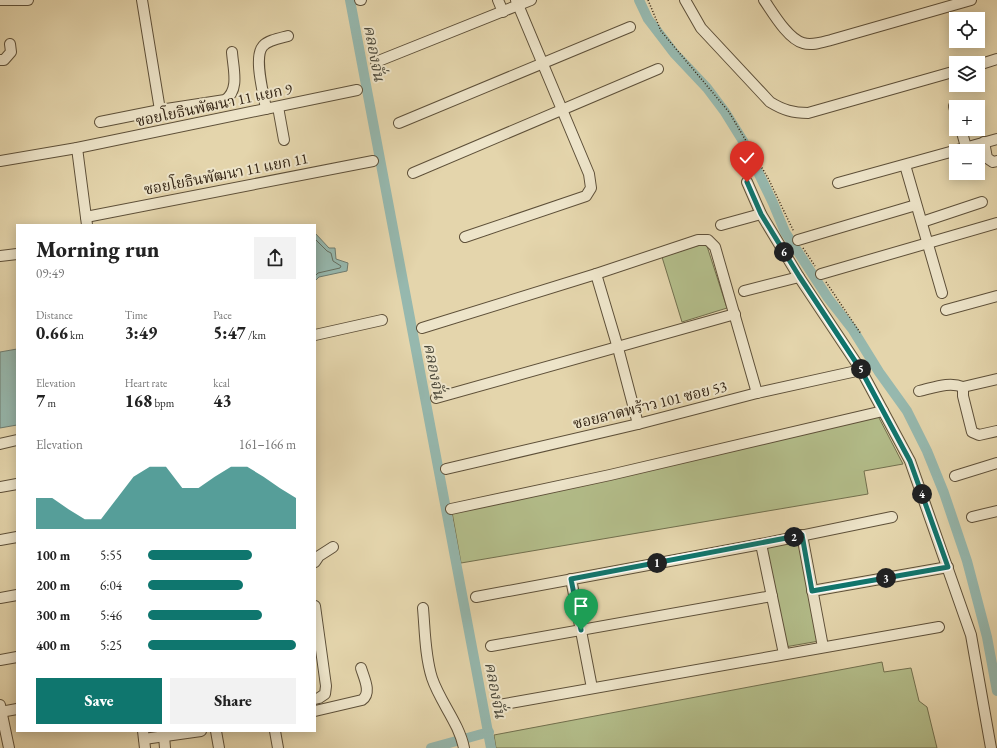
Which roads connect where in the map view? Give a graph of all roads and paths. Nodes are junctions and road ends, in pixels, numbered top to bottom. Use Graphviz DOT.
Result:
graph roads {
  1 [pos="0,0"];
  2 [pos="28,0"];
  3 [pos="142,0"];
  4 [pos="498,0"];
  5 [pos="531,0"];
  6 [pos="648,0"];
  7 [pos="685,0"];
  8 [pos="764,0"];
  9 [pos="971,0"];
  10 [pos="954,2"];
  11 [pos="517,3"];
  12 [pos="503,12"];
  13 [pos="630,27"];
  14 [pos="288,36"];
  15 [pos="10,44"];
  16 [pos="232,52"];
  17 [pos="997,59"];
  18 [pos="0,60"];
  19 [pos="376,62"];
  20 [pos="985,62"];
  21 [pos="542,64"];
  22 [pos="658,69"];
  23 [pos="949,73"];
  24 [pos="357,90"];
  25 [pos="278,107"];
  26 [pos="266,109"];
  27 [pos="160,110"];
  28 [pos="562,110"];
  29 [pos="100,122"];
  30 [pos="399,123"];
  31 [pos="997,138"];
  32 [pos="284,140"];
  33 [pos="984,142"];
  34 [pos="977,144"];
  35 [pos="77,148"];
  36 [pos="949,152"];
  37 [pos="0,161"];
  38 [pos="373,161"];
  39 [pos="997,161"];
  40 [pos="905,165"];
  41 [pos="413,172"];
  42 [pos="747,182"];
  43 [pos="838,183"];
  44 [pos="982,202"];
  45 [pos="916,205"];
  46 [pos="761,214"];
  47 [pos="86,221"];
  48 [pos="922,222"];
  49 [pos="997,223"];
  50 [pos="721,225"];
  51 [pos="466,237"];
  52 [pos="798,240"];
  53 [pos="928,243"];
  54 [pos="16,254"];
  55 [pos="0,256"];
  56 [pos="596,274"];
  57 [pos="821,274"];
  58 [pos="799,276"];
  59 [pos="744,291"];
  60 [pos="942,293"];
  61 [pos="997,296"];
  62 [pos="946,310"];
  63 [pos="735,314"];
  64 [pos="382,320"];
  65 [pos="422,328"];
  66 [pos="316,334"];
  67 [pos="861,334"];
  68 [pos="618,348"];
  69 [pos="861,370"];
  70 [pos="997,379"];
  71 [pos="962,387"];
  72 [pos="919,391"];
  73 [pos="757,393"];
  74 [pos="436,398"];
  75 [pos="883,411"];
  76 [pos="638,424"];
  77 [pos="997,431"];
  78 [pos="16,440"];
  79 [pos="0,444"];
  80 [pos="997,463"];
  81 [pos="446,468"];
  82 [pos="955,476"];
  83 [pos="16,484"];
  84 [pos="0,487"];
  85 [pos="451,509"];
  86 [pos="997,511"];
  87 [pos="892,517"];
  88 [pos="972,517"];
  89 [pos="802,535"];
  90 [pos="16,537"];
  91 [pos="0,540"];
  92 [pos="761,544"];
  93 [pos="333,547"];
  94 [pos="316,560"];
  95 [pos="948,567"];
  96 [pos="571,579"];
  97 [pos="812,591"];
  98 [pos="16,595"];
  99 [pos="476,596"];
  100 [pos="772,596"];
  101 [pos="0,598"];
  102 [pos="423,608"];
  103 [pos="316,613"];
  104 [pos="939,628"];
  105 [pos="581,630"];
  106 [pos="491,646"];
  107 [pos="823,647"];
  108 [pos="784,654"];
  109 [pos="16,657"];
  110 [pos="0,660"];
  111 [pos="361,668"];
  112 [pos="592,688"];
  113 [pos="316,699"];
  114 [pos="499,705"];
  115 [pos="0,709"];
  116 [pos="16,709"];
  117 [pos="316,711"];
  118 [pos="194,732"];
  119 [pos="216,732"];
  120 [pos="275,732"];
  121 [pos="164,736"];
  122 [pos="144,739"];
  123 [pos="462,742"];
  124 [pos="9,748"];
  125 [pos="165,748"];
  126 [pos="218,748"];
  127 [pos="278,748"];
  128 [pos="991,748"];
  1 -- 2 [label="street"];
  3 -- 27 [label="street"];
  4 -- 12 [label="street"];
  5 -- 11 [label="street"];
  6 -- 52 [label="path"];
  7 -- 23 [label="street"];
  8 -- 10 [label="street"];
  9 -- 10 [label="street"];
  11 -- 12 [label="street"];
  11 -- 21 [label="street"];
  12 -- 19 [label="street"];
  13 -- 21 [label="street"];
  14 -- 26 [label="street"];
  15 -- 18 [label="street"];
  16 -- 27 [label="street"];
  17 -- 20 [label="street"];
  21 -- 28 [label="street"];
  21 -- 30 [label="street"];
  22 -- 28 [label="street"];
  24 -- 25 [label="street, ซอยโยธินพัฒนา 11 แยก 9"];
  25 -- 26 [label="street, ซอยโยธินพัฒนา 11 แยก 9"];
  25 -- 32 [label="street"];
  26 -- 35 [label="street, ซอยโยธินพัฒนา 11 แยก 9"];
  27 -- 29 [label="street"];
  28 -- 41 [label="street"];
  28 -- 51 [label="street"];
  31 -- 33 [label="street"];
  33 -- 34 [label="street"];
  33 -- 39 [label="street"];
  35 -- 37 [label="street, ซอยโยธินพัฒนา 11 แยก 9"];
  35 -- 47 [label="street"];
  36 -- 40 [label="street"];
  38 -- 47 [label="street, ซอยโยธินพัฒนา 11 แยก 11"];
  40 -- 43 [label="street"];
  40 -- 45 [label="street"];
  42 -- 46 [label="street"];
  44 -- 48 [label="street"];
  45 -- 48 [label="street"];
  45 -- 52 [label="street"];
  46 -- 50 [label="street"];
  46 -- 58 [label="street"];
  48 -- 53 [label="street"];
  49 -- 53 [label="street"];
  52 -- 57 [label="path"];
  53 -- 57 [label="street"];
  53 -- 60 [label="street"];
  54 -- 55 [label="street"];
  56 -- 63 [label="street"];
  56 -- 65 [label="street"];
  56 -- 68 [label="street"];
  57 -- 67 [label="path"];
  58 -- 59 [label="street"];
  58 -- 69 [label="street"];
  61 -- 62 [label="street"];
  63 -- 68 [label="street"];
  63 -- 73 [label="street"];
  64 -- 66 [label="street"];
  68 -- 74 [label="street"];
  68 -- 76 [label="street"];
  69 -- 73 [label="street, ซอยลาดพร้าว 101 ซอย 53"];
  69 -- 75 [label="street"];
  70 -- 71 [label="street"];
  71 -- 72 [label="street"];
  71 -- 77 [label="street"];
  73 -- 76 [label="street, ซอยลาดพร้าว 101 ซอย 53"];
  75 -- 85 [label="street"];
  75 -- 95 [label="street"];
  76 -- 81 [label="street, ซอยลาดพร้าว 101 ซอย 53"];
  78 -- 79 [label="street"];
  80 -- 82 [label="street"];
  83 -- 84 [label="street"];
  86 -- 88 [label="street"];
  87 -- 89 [label="street"];
  89 -- 92 [label="street"];
  89 -- 97 [label="street"];
  90 -- 91 [label="street"];
  92 -- 96 [label="street"];
  92 -- 100 [label="street"];
  93 -- 94 [label="street"];
  95 -- 97 [label="street"];
  95 -- 128 [label="street"];
  96 -- 99 [label="street"];
  96 -- 105 [label="street"];
  97 -- 107 [label="street"];
  98 -- 101 [label="street"];
  100 -- 105 [label="street"];
  100 -- 108 [label="street"];
  102 -- 123 [label="street"];
  103 -- 113 [label="street"];
  104 -- 107 [label="street"];
  105 -- 106 [label="street"];
  105 -- 112 [label="street"];
  107 -- 108 [label="street"];
  108 -- 112 [label="street"];
  109 -- 110 [label="street"];
  111 -- 117 [label="street"];
  112 -- 114 [label="street"];
  115 -- 116 [label="street"];
  115 -- 124 [label="street"];
  118 -- 121 [label="street"];
  119 -- 126 [label="street"];
  120 -- 127 [label="street"];
  121 -- 122 [label="street"];
  121 -- 125 [label="street"];
}
